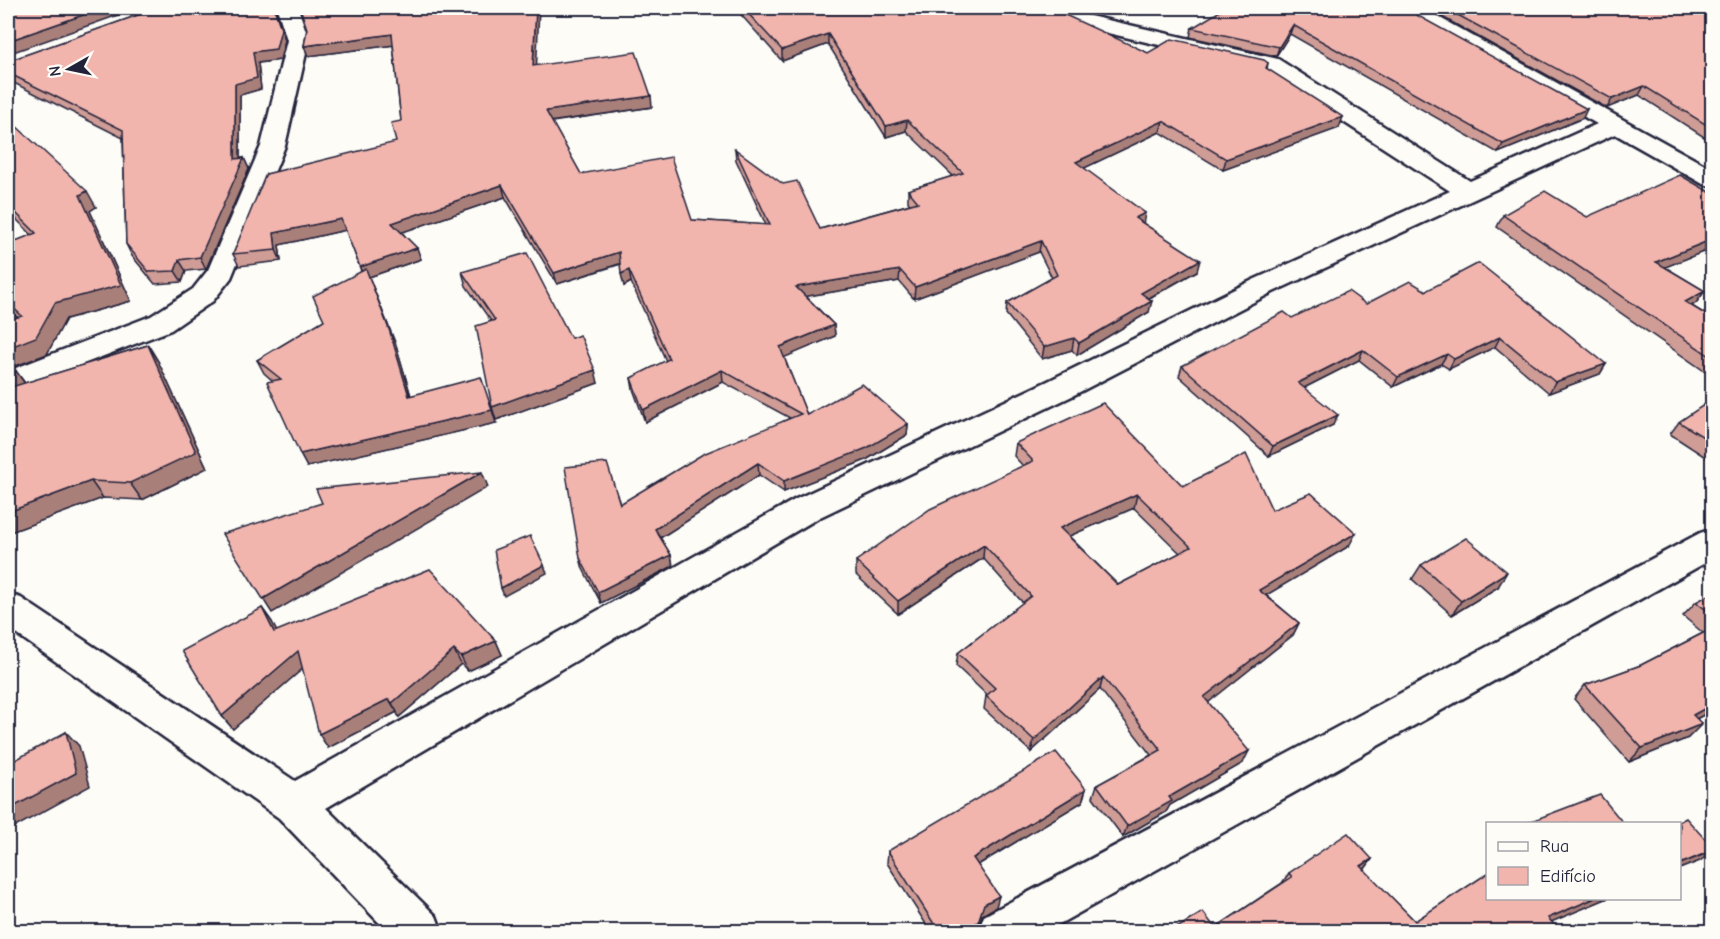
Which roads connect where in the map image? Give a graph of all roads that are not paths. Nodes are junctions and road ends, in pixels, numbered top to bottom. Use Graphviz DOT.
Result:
graph roads {
  1 [pos="288,8"];
  2 [pos="1030,8"];
  3 [pos="1407,8"];
  4 [pos="1615,125"];
  5 [pos="1713,179"];
  6 [pos="1471,193"];
  7 [pos="8,382"];
  8 [pos="1713,543"];
  9 [pos="8,609"];
  10 [pos="294,804"];
  11 [pos="420,932"];
  12 [pos="1000,932"];
  1 -- 7 [label="street"];
  2 -- 6 [label="street"];
  3 -- 4 [label="street"];
  4 -- 5 [label="street"];
  4 -- 6 [label="street"];
  6 -- 10 [label="street"];
  8 -- 12 [label="street"];
  9 -- 10 [label="street"];
  10 -- 11 [label="street"];
}
